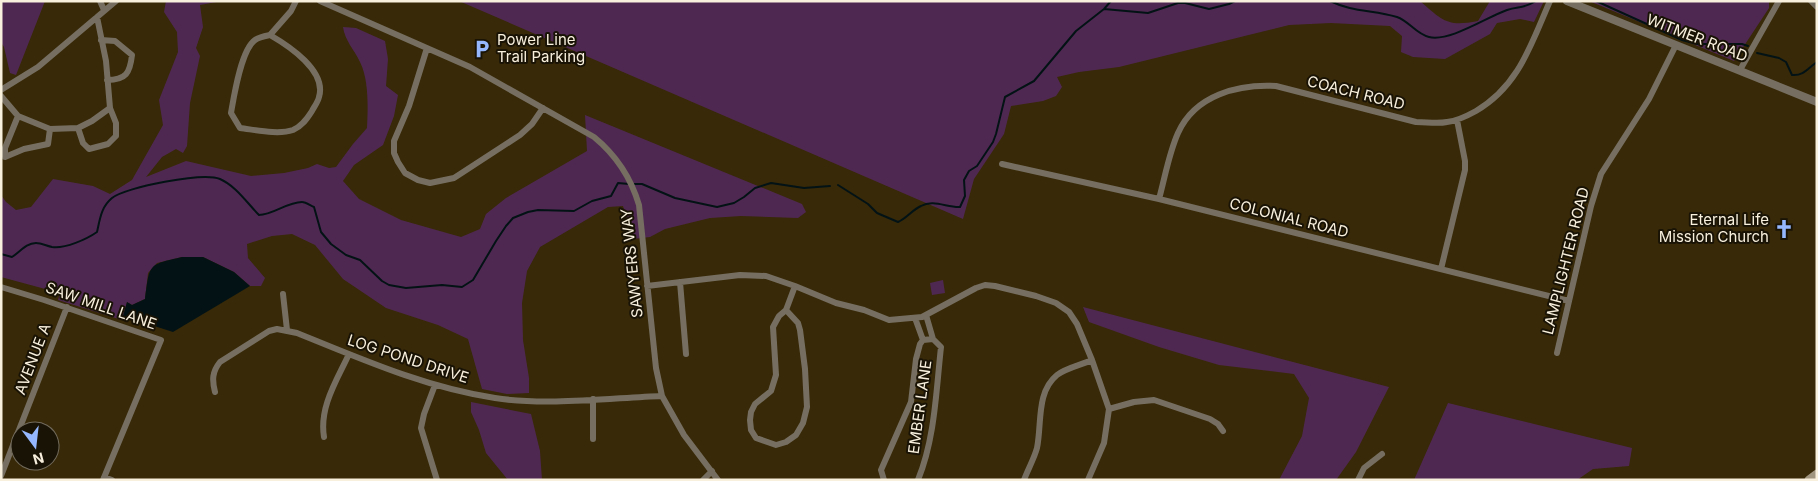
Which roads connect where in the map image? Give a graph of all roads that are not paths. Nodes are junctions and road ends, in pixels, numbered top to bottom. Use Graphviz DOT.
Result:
graph roads {
  1 [pos="100,1"];
  2 [pos="116,1"];
  3 [pos="296,1"];
  4 [pos="320,1"];
  5 [pos="1550,1"];
  6 [pos="1567,1"];
  7 [pos="1779,1"];
  8 [pos="1811,1"];
  9 [pos="1817,7"];
  10 [pos="104,10"];
  11 [pos="97,17"];
  12 [pos="270,35"];
  13 [pos="102,40"];
  14 [pos="1676,45"];
  15 [pos="427,48"];
  16 [pos="1740,70"];
  17 [pos="108,80"];
  18 [pos="1,90"];
  19 [pos="1,96"];
  20 [pos="1817,102"];
  21 [pos="110,108"];
  22 [pos="543,108"];
  23 [pos="18,116"];
  24 [pos="1457,120"];
  25 [pos="78,128"];
  26 [pos="50,130"];
  27 [pos="1002,164"];
  28 [pos="1159,199"];
  29 [pos="1441,270"];
  30 [pos="680,282"];
  31 [pos="647,286"];
  32 [pos="795,286"];
  33 [pos="1,287"];
  34 [pos="283,294"];
  35 [pos="1569,301"];
  36 [pos="66,307"];
  37 [pos="786,310"];
  38 [pos="926,315"];
  39 [pos="915,318"];
  40 [pos="287,330"];
  41 [pos="933,339"];
  42 [pos="923,340"];
  43 [pos="1557,353"];
  44 [pos="349,354"];
  45 [pos="686,354"];
  46 [pos="1092,360"];
  47 [pos="436,385"];
  48 [pos="215,392"];
  49 [pos="662,396"];
  50 [pos="593,399"];
  51 [pos="1109,409"];
  52 [pos="1223,431"];
  53 [pos="324,437"];
  54 [pos="593,439"];
  55 [pos="1382,454"];
  56 [pos="712,471"];
  57 [pos="1817,474"];
  58 [pos="1,476"];
  59 [pos="104,478"];
  60 [pos="112,480"];
  61 [pos="437,480"];
  62 [pos="703,480"];
  63 [pos="718,480"];
  64 [pos="884,480"];
  65 [pos="918,480"];
  66 [pos="1024,480"];
  67 [pos="1088,480"];
  68 [pos="1358,480"];
  69 [pos="1809,480"];
  1 -- 10 [label="street"];
  2 -- 10 [label="street"];
  3 -- 12 [label="street"];
  4 -- 15 [label="street, SAWYERS WAY"];
  5 -- 24 [label="street, COACH ROAD"];
  6 -- 14 [label="street, WITMER ROAD"];
  7 -- 16 [label="street"];
  8 -- 9 [label="street"];
  10 -- 11 [label="street"];
  11 -- 13 [label="street"];
  11 -- 18 [label="street"];
  12 -- 12 [label="street"];
  13 -- 17 [label="street"];
  13 -- 17 [label="street"];
  14 -- 16 [label="street, WITMER ROAD"];
  14 -- 35 [label="street, LAMPLIGHTER ROAD"];
  15 -- 22 [label="street, SAWYERS WAY"];
  15 -- 22 [label="street"];
  16 -- 20 [label="street, WITMER ROAD"];
  17 -- 21 [label="street"];
  19 -- 23 [label="street"];
  21 -- 25 [label="street"];
  21 -- 25 [label="street"];
  22 -- 31 [label="street, SAWYERS WAY"];
  23 -- 26 [label="street"];
  23 -- 26 [label="street"];
  24 -- 28 [label="street, COACH ROAD"];
  24 -- 29 [label="street"];
  25 -- 26 [label="street"];
  27 -- 28 [label="street, COLONIAL ROAD"];
  28 -- 29 [label="street, COLONIAL ROAD"];
  29 -- 35 [label="street, COLONIAL ROAD"];
  30 -- 31 [label="street"];
  30 -- 32 [label="street"];
  30 -- 45 [label="street"];
  31 -- 49 [label="street, SAWYERS WAY"];
  32 -- 37 [label="street"];
  32 -- 39 [label="street"];
  33 -- 36 [label="street, SAW MILL LANE"];
  34 -- 40 [label="street"];
  35 -- 43 [label="street, LAMPLIGHTER ROAD"];
  36 -- 58 [label="street, AVENUE A"];
  36 -- 59 [label="street, SAW MILL LANE"];
  37 -- 37 [label="street"];
  38 -- 39 [label="street"];
  38 -- 41 [label="street, EMBER LANE"];
  38 -- 46 [label="street"];
  39 -- 42 [label="street, EMBER LANE"];
  40 -- 44 [label="street, LOG POND DRIVE"];
  40 -- 48 [label="street"];
  41 -- 42 [label="street, EMBER LANE"];
  41 -- 65 [label="street, EMBER LANE"];
  42 -- 64 [label="street, EMBER LANE"];
  44 -- 47 [label="street, LOG POND DRIVE"];
  44 -- 53 [label="street"];
  46 -- 51 [label="street"];
  46 -- 66 [label="street"];
  47 -- 50 [label="street, LOG POND DRIVE"];
  47 -- 61 [label="street"];
  49 -- 50 [label="street, LOG POND DRIVE"];
  49 -- 56 [label="street, SAWYERS WAY"];
  50 -- 54 [label="street"];
  51 -- 52 [label="street"];
  51 -- 67 [label="street"];
  55 -- 68 [label="street"];
  56 -- 62 [label="street"];
  56 -- 63 [label="street, SAWYERS WAY"];
  57 -- 69 [label="main road"];
  59 -- 60 [label="street"];
}
